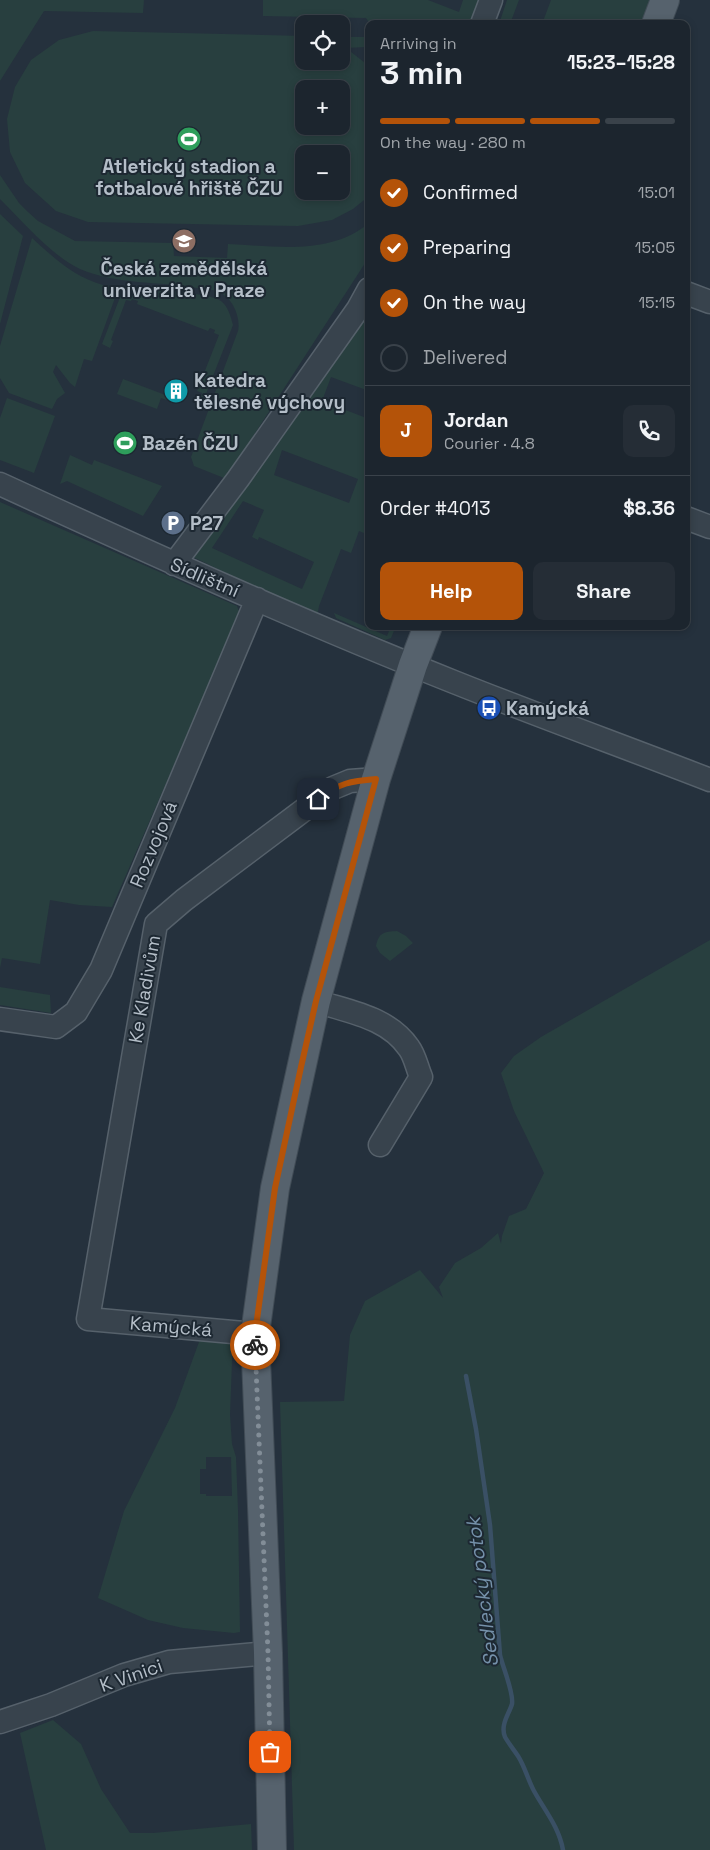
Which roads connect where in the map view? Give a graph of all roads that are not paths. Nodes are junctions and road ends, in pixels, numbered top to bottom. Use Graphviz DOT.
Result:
graph roads {
  1 [pos="491,0"];
  2 [pos="665,0"];
  3 [pos="484,20"];
  4 [pos="658,20"];
  5 [pos="690,294"];
  6 [pos="365,296"];
  7 [pos="710,302"];
  8 [pos="0,484"];
  9 [pos="690,520"];
  10 [pos="710,527"];
  11 [pos="174,564"];
  12 [pos="257,599"];
  13 [pos="426,630"];
  14 [pos="413,665"];
  15 [pos="376,779"];
  16 [pos="710,780"];
  17 [pos="316,1001"];
  18 [pos="0,1019"];
  19 [pos="380,1145"];
  20 [pos="88,1319"];
  21 [pos="255,1334"];
  22 [pos="268,1653"];
  23 [pos="0,1722"];
  24 [pos="272,1850"];
  1 -- 3 [label="street"];
  2 -- 4 [label="main road"];
  5 -- 7 [label="street"];
  6 -- 11 [label="street"];
  8 -- 11 [label="street, Sídlištní"];
  9 -- 10 [label="street"];
  11 -- 12 [label="street, Sídlištní"];
  12 -- 14 [label="street, Sídlištní"];
  12 -- 18 [label="street, Rozvojová"];
  13 -- 14 [label="main road"];
  14 -- 15 [label="main road"];
  14 -- 16 [label="street, Sídlištní"];
  15 -- 17 [label="main road"];
  15 -- 20 [label="street, Ke Kladivům"];
  17 -- 19 [label="street"];
  17 -- 21 [label="main road"];
  20 -- 21 [label="street, Kamýcká"];
  21 -- 22 [label="main road"];
  22 -- 23 [label="street, K Vinici"];
  22 -- 24 [label="main road"];
}
